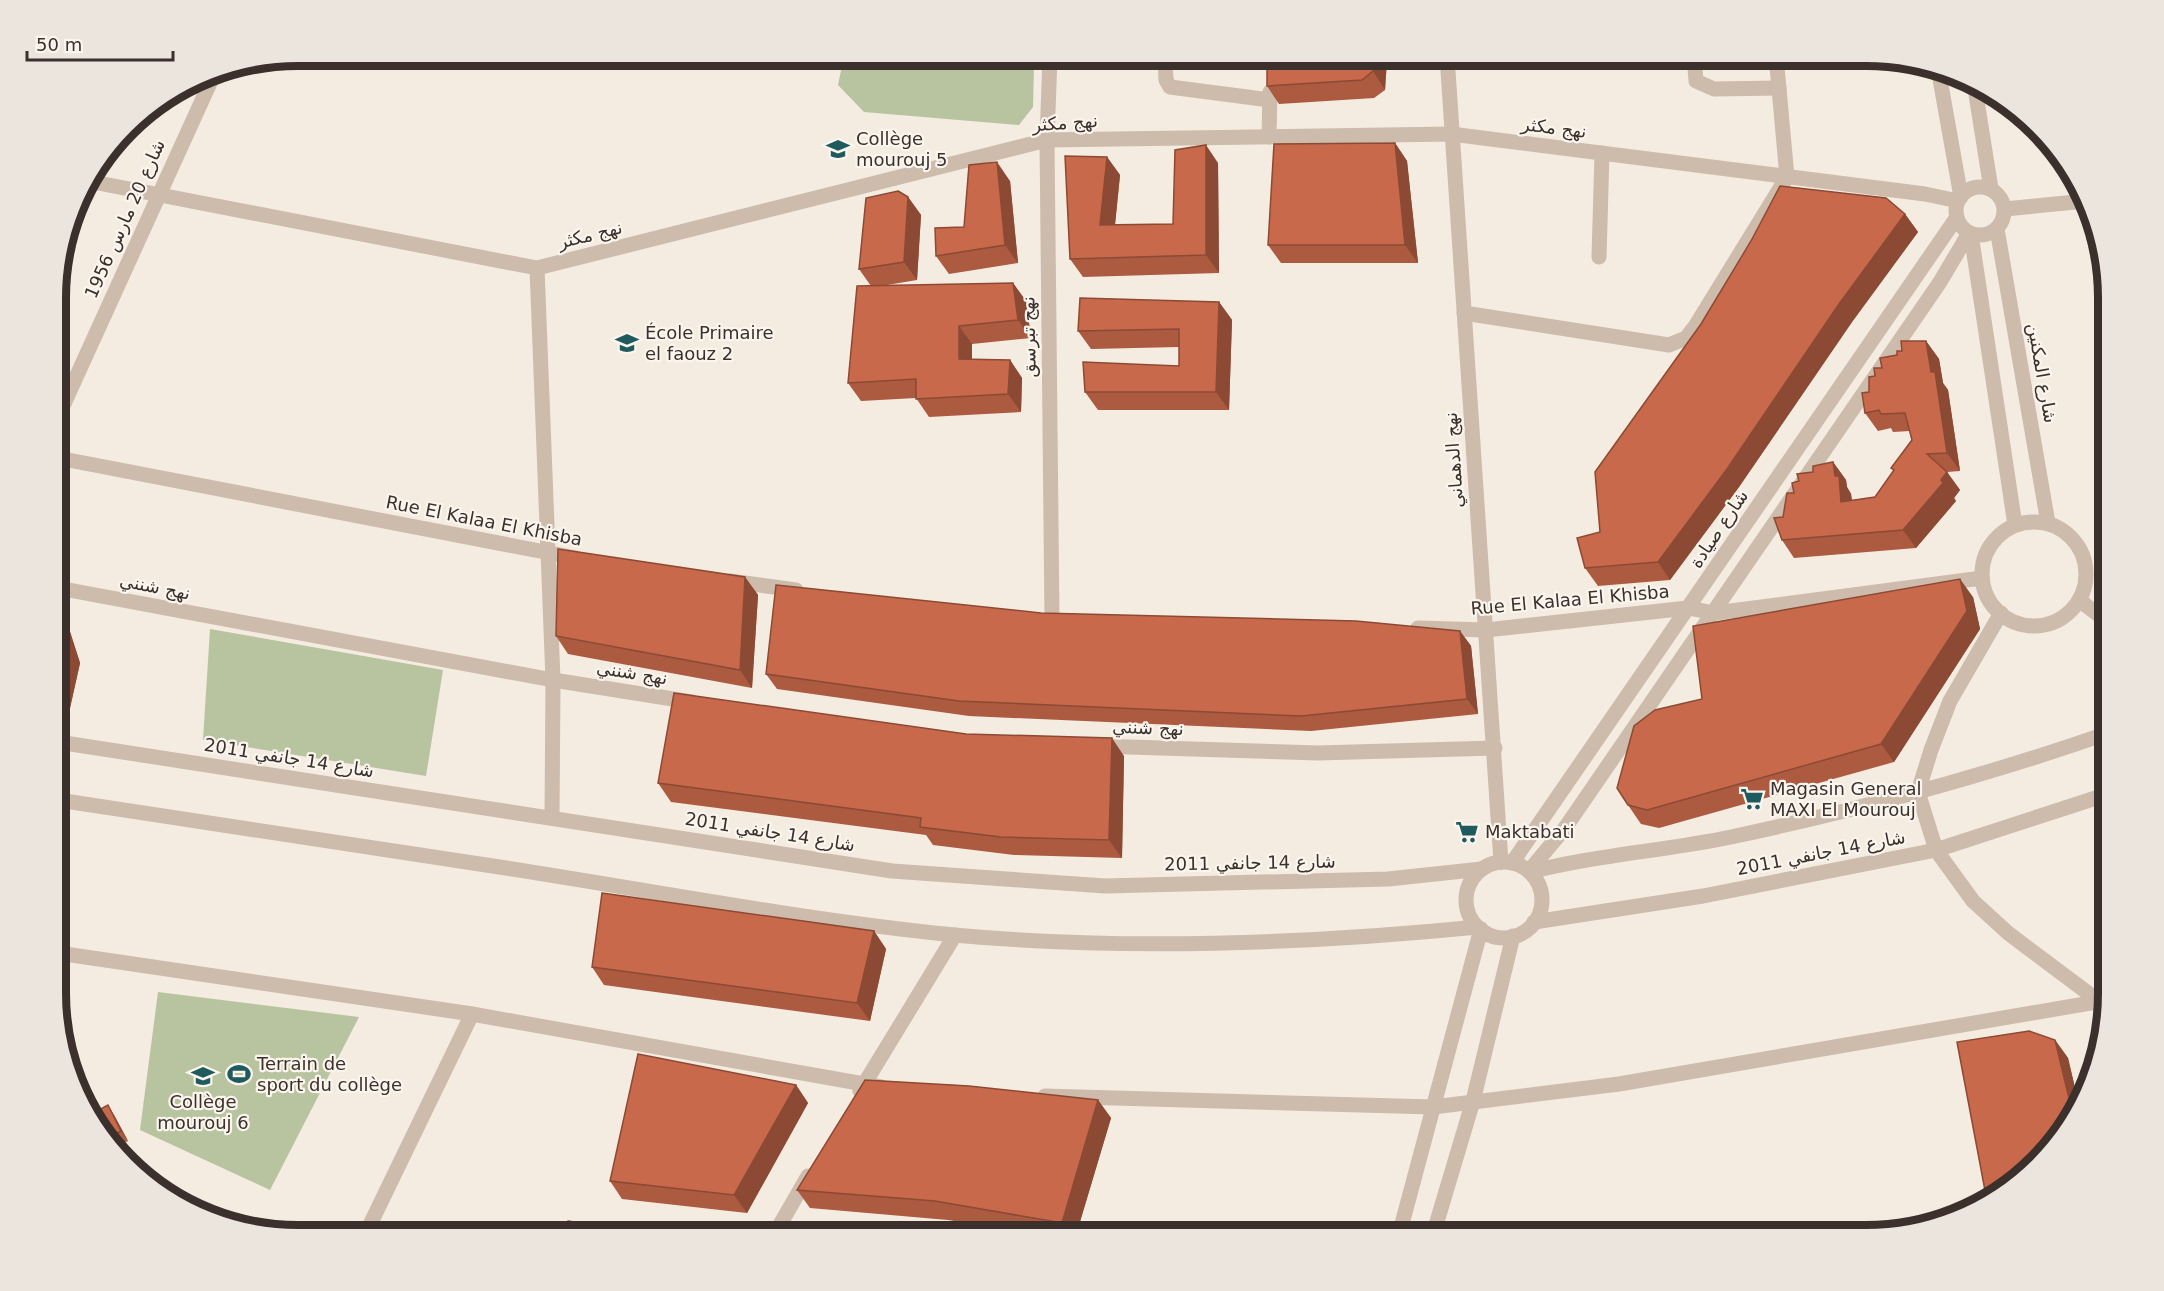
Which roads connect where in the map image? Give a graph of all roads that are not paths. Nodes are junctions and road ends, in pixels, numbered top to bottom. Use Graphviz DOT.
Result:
graph roads {
  1 [pos="1050,66"];
  2 [pos="1165,66"];
  3 [pos="1448,66"];
  4 [pos="1695,66"];
  5 [pos="1777,66"];
  6 [pos="1270,78"];
  7 [pos="1940,78"];
  8 [pos="209,84"];
  9 [pos="1779,88"];
  10 [pos="1976,94"];
  11 [pos="1270,100"];
  12 [pos="1451,134"];
  13 [pos="1269,137"];
  14 [pos="1047,140"];
  15 [pos="1602,153"];
  16 [pos="1787,177"];
  17 [pos="97,183"];
  18 [pos="1991,189"];
  19 [pos="157,194"];
  20 [pos="1960,199"];
  21 [pos="2077,202"];
  22 [pos="2005,209"];
  23 [pos="1957,217"];
  24 [pos="1997,229"];
  25 [pos="1970,233"];
  26 [pos="1599,257"];
  27 [pos="537,268"];
  28 [pos="1464,313"];
  29 [pos="66,399"];
  30 [pos="66,460"];
  31 [pos="2048,524"];
  32 [pos="2015,525"];
  33 [pos="546,554"];
  34 [pos="589,560"];
  35 [pos="1982,578"];
  36 [pos="720,579"];
  37 [pos="66,589"];
  38 [pos="809,592"];
  39 [pos="2079,600"];
  40 [pos="1689,608"];
  41 [pos="1715,613"];
  42 [pos="2001,613"];
  43 [pos="2098,614"];
  44 [pos="1052,617"];
  45 [pos="1403,628"];
  46 [pos="1485,630"];
  47 [pos="553,680"];
  48 [pos="706,705"];
  49 [pos="2098,736"];
  50 [pos="66,743"];
  51 [pos="1085,745"];
  52 [pos="1495,748"];
  53 [pos="1918,792"];
  54 [pos="2098,797"];
  55 [pos="66,801"];
  56 [pos="552,817"];
  57 [pos="1936,850"];
  58 [pos="1507,862"];
  59 [pos="1482,869"];
  60 [pos="1529,872"];
  61 [pos="1534,922"];
  62 [pos="1479,928"];
  63 [pos="955,935"];
  64 [pos="1513,936"];
  65 [pos="66,954"];
  66 [pos="2098,997"];
  67 [pos="2098,1002"];
  68 [pos="472,1014"];
  69 [pos="864,1086"];
  70 [pos="898,1088"];
  71 [pos="1035,1095"];
  72 [pos="1473,1101"];
  73 [pos="851,1106"];
  74 [pos="1433,1107"];
  75 [pos="814,1167"];
  76 [pos="370,1225"];
  77 [pos="780,1225"];
  78 [pos="1402,1225"];
  79 [pos="1436,1225"];
  1 -- 14 [label="street, نهج تبرسق"];
  2 -- 11 [label="street"];
  3 -- 12 [label="street, نهج الدهماني"];
  4 -- 9 [label="street"];
  5 -- 9 [label="street"];
  6 -- 11 [label="street"];
  7 -- 20 [label="street"];
  8 -- 19 [label="street, شارع 20 مارس 1956"];
  9 -- 16 [label="street"];
  10 -- 18 [label="street"];
  11 -- 13 [label="street"];
  12 -- 13 [label="street, نهج مكثر"];
  12 -- 15 [label="street, نهج مكثر"];
  12 -- 28 [label="street, نهج الدهماني"];
  13 -- 14 [label="street, نهج مكثر"];
  14 -- 27 [label="street, نهج مكثر"];
  14 -- 44 [label="street, نهج تبرسق"];
  15 -- 16 [label="street, نهج مكثر"];
  15 -- 26 [label="street"];
  16 -- 20 [label="street, نهج مكثر"];
  16 -- 28 [label="street"];
  17 -- 19 [label="street, نهج مكثر"];
  18 -- 20 [label="street"];
  18 -- 22 [label="street"];
  19 -- 27 [label="street, نهج مكثر"];
  19 -- 29 [label="street, شارع 20 مارس 1956"];
  20 -- 23 [label="street"];
  21 -- 22 [label="street"];
  22 -- 24 [label="street"];
  23 -- 25 [label="street"];
  23 -- 40 [label="street, شارع صيادة"];
  24 -- 25 [label="street"];
  24 -- 31 [label="street, شارع المكنين"];
  25 -- 32 [label="street"];
  25 -- 41 [label="street"];
  27 -- 33 [label="street"];
  28 -- 46 [label="street, نهج الدهماني"];
  30 -- 33 [label="street, Rue El Kalaa El Khisba"];
  31 -- 32 [label="street"];
  31 -- 39 [label="street"];
  32 -- 35 [label="street"];
  33 -- 34 [label="street, Rue El Kalaa El Khisba"];
  33 -- 47 [label="street"];
  35 -- 41 [label="street, Rue El Kalaa El Khisba"];
  35 -- 42 [label="street"];
  36 -- 38 [label="street"];
  37 -- 47 [label="street, نهج شنني"];
  39 -- 42 [label="street"];
  39 -- 43 [label="street"];
  40 -- 41 [label="street, Rue El Kalaa El Khisba"];
  40 -- 46 [label="street, Rue El Kalaa El Khisba"];
  40 -- 58 [label="street, شارع صيادة"];
  41 -- 60 [label="street"];
  42 -- 53 [label="street"];
  45 -- 46 [label="street, Rue El Kalaa El Khisba"];
  46 -- 52 [label="street, نهج الدهماني"];
  47 -- 48 [label="street, نهج شنني"];
  47 -- 56 [label="street"];
  49 -- 53 [label="street, شارع 14 جانفي 2011"];
  50 -- 56 [label="street, شارع 14 جانفي 2011"];
  51 -- 52 [label="street, نهج شنني"];
  52 -- 58 [label="street, نهج الدهماني"];
  53 -- 57 [label="street"];
  53 -- 60 [label="street, شارع 14 جانفي 2011"];
  54 -- 57 [label="street, شارع 14 جانفي 2011"];
  55 -- 63 [label="street"];
  56 -- 59 [label="street, شارع 14 جانفي 2011"];
  57 -- 61 [label="street, شارع 14 جانفي 2011"];
  57 -- 66 [label="street"];
  58 -- 59 [label="street"];
  58 -- 60 [label="street"];
  59 -- 62 [label="street"];
  60 -- 61 [label="street"];
  61 -- 64 [label="street"];
  62 -- 63 [label="street"];
  62 -- 64 [label="street"];
  62 -- 74 [label="street"];
  63 -- 69 [label="street"];
  64 -- 72 [label="street"];
  65 -- 68 [label="street"];
  67 -- 72 [label="street"];
  68 -- 69 [label="street"];
  68 -- 76 [label="street"];
  69 -- 70 [label="street"];
  69 -- 73 [label="street"];
  71 -- 74 [label="street"];
  72 -- 74 [label="street"];
  72 -- 79 [label="street"];
  74 -- 78 [label="street"];
  75 -- 77 [label="street"];
}
